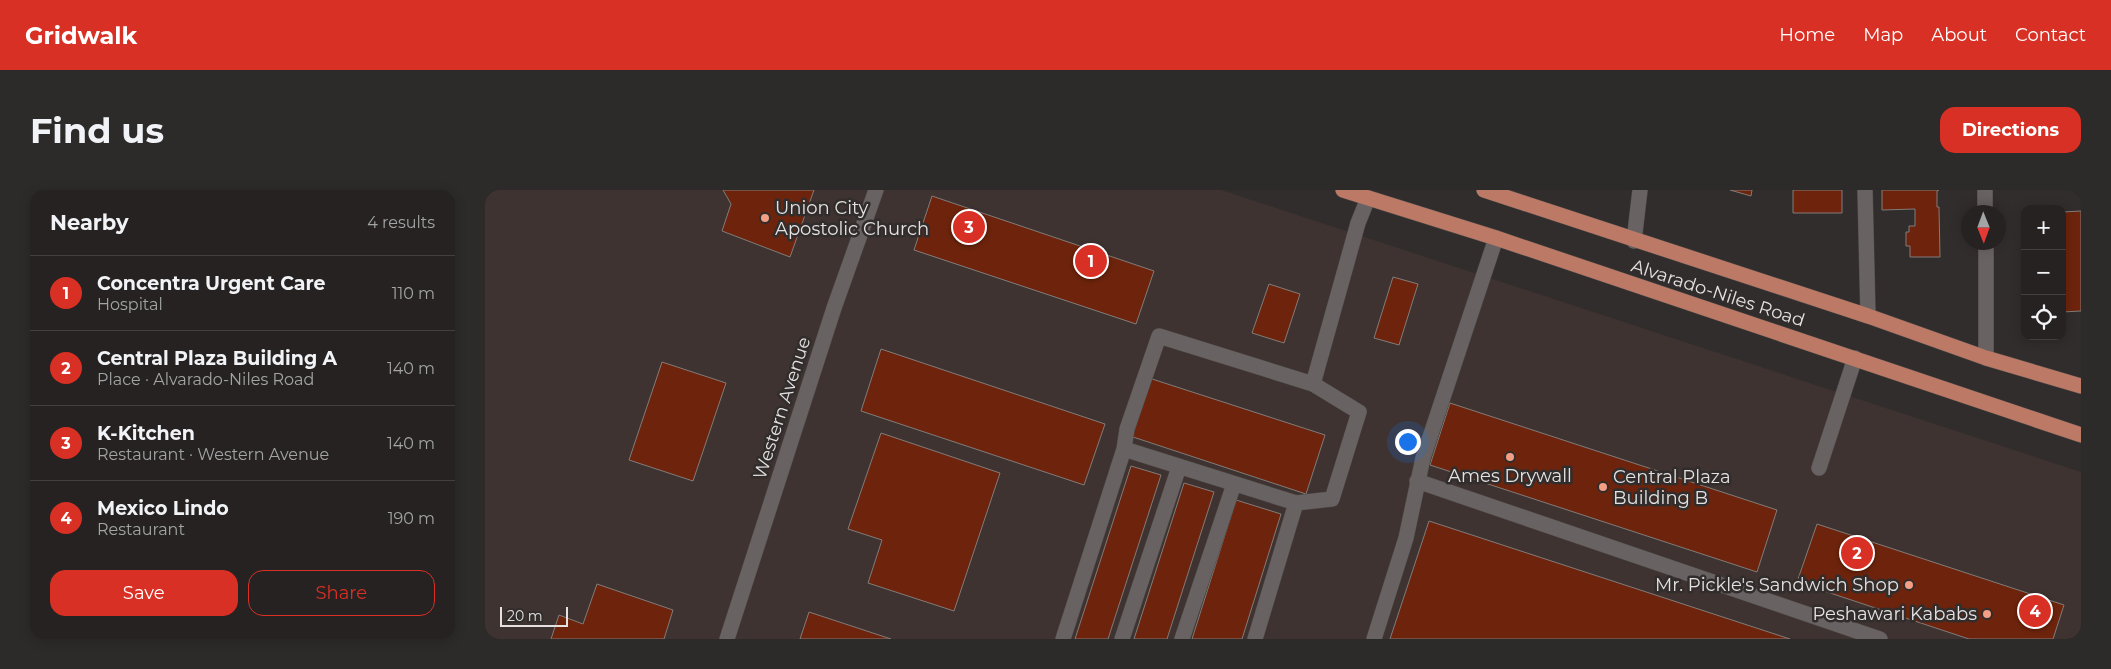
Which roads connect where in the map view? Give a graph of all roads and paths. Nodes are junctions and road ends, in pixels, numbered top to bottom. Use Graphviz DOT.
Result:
graph roads {
  1 [pos="876,190"];
  2 [pos="1343,190"];
  3 [pos="1484,190"];
  4 [pos="1640,190"];
  5 [pos="1865,190"];
  6 [pos="1985,190"];
  7 [pos="1367,198"];
  8 [pos="1985,205"];
  9 [pos="1497,238"];
  10 [pos="1634,240"];
  11 [pos="1985,250"];
  12 [pos="1867,316"];
  13 [pos="1855,358"];
  14 [pos="1986,358"];
  15 [pos="1313,384"];
  16 [pos="2081,386"];
  17 [pos="2081,435"];
  18 [pos="1124,449"];
  19 [pos="1179,467"];
  20 [pos="1819,468"];
  21 [pos="1417,481"];
  22 [pos="1234,484"];
  23 [pos="1296,503"];
  24 [pos="727,639"];
  25 [pos="1063,639"];
  26 [pos="1122,639"];
  27 [pos="1182,639"];
  28 [pos="1255,639"];
  29 [pos="1374,639"];
  30 [pos="1880,639"];
  1 -- 24 [label="street, Western Avenue"];
  2 -- 7 [label="main road, Alvarado-Niles Road"];
  3 -- 10 [label="main road, Alvarado-Niles Road"];
  4 -- 10 [label="street"];
  5 -- 12 [label="street"];
  6 -- 8 [label="street"];
  7 -- 9 [label="main road, Alvarado-Niles Road"];
  7 -- 15 [label="street"];
  9 -- 13 [label="main road, Alvarado-Niles Road"];
  9 -- 21 [label="street"];
  10 -- 12 [label="main road, Alvarado-Niles Road"];
  11 -- 14 [label="street"];
  12 -- 14 [label="main road, Alvarado-Niles Road"];
  13 -- 17 [label="main road, Alvarado-Niles Road"];
  13 -- 20 [label="street"];
  14 -- 16 [label="main road, Alvarado-Niles Road"];
  15 -- 18 [label="street"];
  15 -- 23 [label="street"];
  18 -- 19 [label="street"];
  18 -- 25 [label="street"];
  19 -- 22 [label="street"];
  19 -- 26 [label="street"];
  21 -- 29 [label="street"];
  21 -- 30 [label="street"];
  22 -- 23 [label="street"];
  22 -- 27 [label="street"];
  23 -- 28 [label="street"];
}
